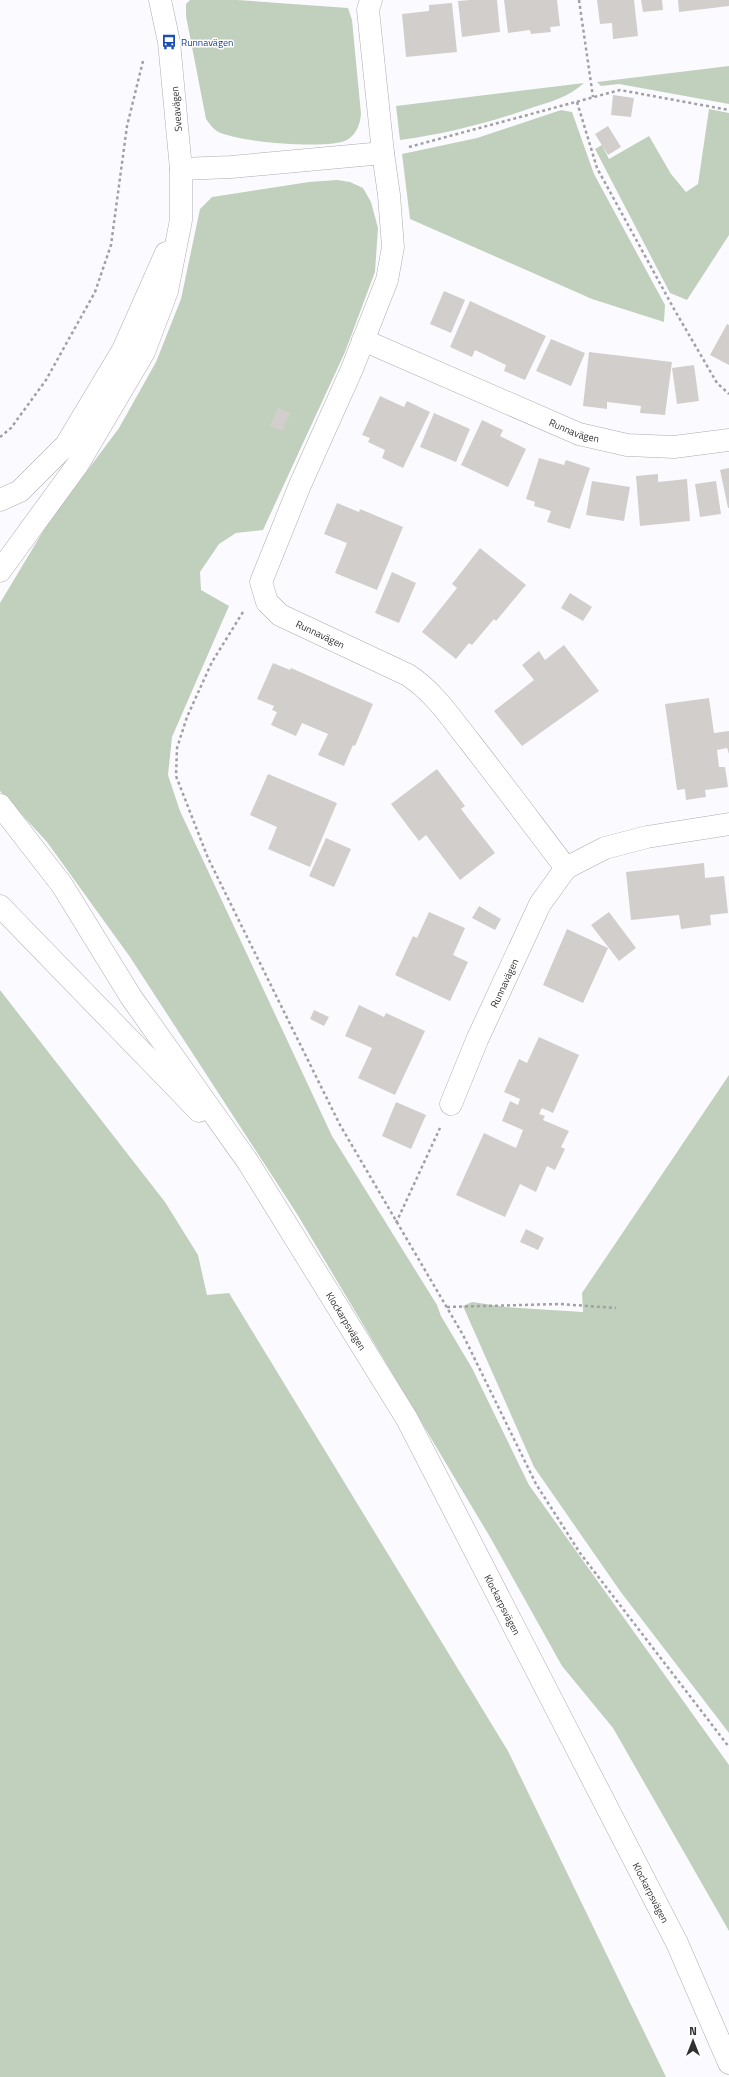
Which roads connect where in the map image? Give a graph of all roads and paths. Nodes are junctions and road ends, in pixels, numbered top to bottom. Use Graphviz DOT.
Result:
graph roads {
  1 [pos="160,0"];
  2 [pos="371,0"];
  3 [pos="579,0"];
  4 [pos="144,57"];
  5 [pos="593,97"];
  6 [pos="577,102"];
  7 [pos="729,110"];
  8 [pos="383,153"];
  9 [pos="181,170"];
  10 [pos="181,220"];
  11 [pos="363,340"];
  12 [pos="729,394"];
  13 [pos="0,437"];
  14 [pos="729,440"];
  15 [pos="0,500"];
  16 [pos="0,571"];
  17 [pos="261,582"];
  18 [pos="0,805"];
  19 [pos="729,824"];
  20 [pos="566,868"];
  21 [pos="0,906"];
  22 [pos="451,1104"];
  23 [pos="248,1162"];
  24 [pos="396,1223"];
  25 [pos="447,1307"];
  26 [pos="616,1308"];
  27 [pos="729,1747"];
  28 [pos="729,2063"];
  1 -- 9 [label="street, Sveavägen"];
  2 -- 8 [label="street"];
  3 -- 5 [label="path"];
  4 -- 13 [label="path"];
  5 -- 6 [label="path"];
  5 -- 7 [label="path"];
  6 -- 8 [label="path"];
  6 -- 12 [label="path"];
  8 -- 9 [label="street"];
  8 -- 11 [label="street"];
  9 -- 10 [label="street, Sveavägen"];
  10 -- 15 [label="street"];
  10 -- 16 [label="street"];
  11 -- 14 [label="street, Runnavägen"];
  11 -- 17 [label="street"];
  17 -- 20 [label="street, Runnavägen"];
  17 -- 24 [label="path"];
  18 -- 23 [label="street"];
  19 -- 20 [label="street, Runnavägen"];
  20 -- 22 [label="street, Runnavägen"];
  21 -- 23 [label="street"];
  22 -- 24 [label="path"];
  23 -- 28 [label="street, Klockarpsvägen"];
  24 -- 25 [label="path"];
  25 -- 26 [label="path"];
  25 -- 27 [label="path"];
}
